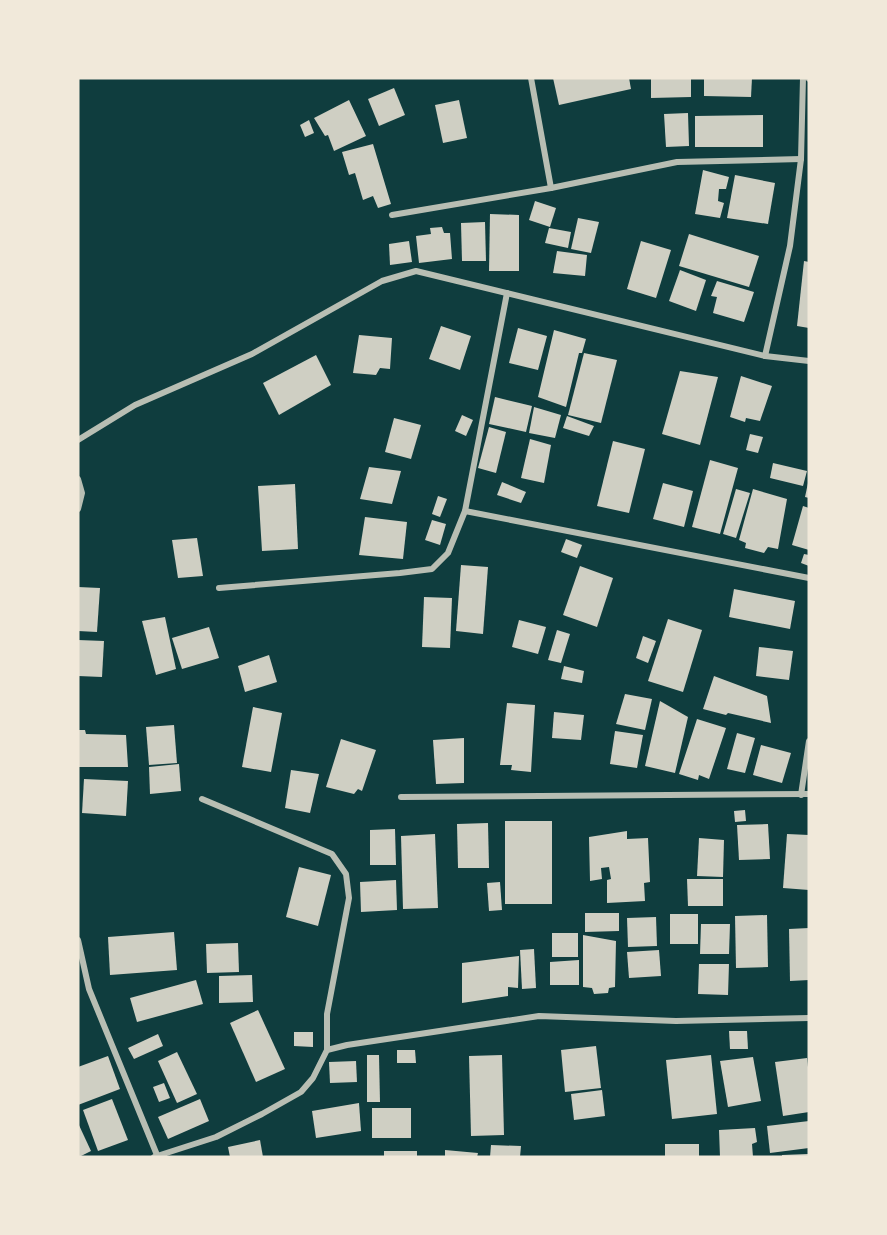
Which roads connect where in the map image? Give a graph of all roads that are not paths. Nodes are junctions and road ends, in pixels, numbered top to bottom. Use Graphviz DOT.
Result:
graph roads {
  1 [pos="531,78"];
  2 [pos="803,78"];
  3 [pos="801,159"];
  4 [pos="551,188"];
  5 [pos="392,215"];
  6 [pos="507,293"];
  7 [pos="765,356"];
  8 [pos="809,361"];
  9 [pos="78,440"];
  10 [pos="78,479"];
  11 [pos="78,509"];
  12 [pos="465,511"];
  13 [pos="809,578"];
  14 [pos="219,588"];
  15 [pos="809,741"];
  16 [pos="809,794"];
  17 [pos="801,795"];
  18 [pos="401,798"];
  19 [pos="202,799"];
  20 [pos="78,940"];
  21 [pos="79,948"];
  22 [pos="809,1018"];
  23 [pos="327,1050"];
  24 [pos="155,1156"];
  1 -- 4 [label="street"];
  2 -- 3 [label="street"];
  3 -- 4 [label="street"];
  3 -- 7 [label="street"];
  4 -- 5 [label="street"];
  6 -- 7 [label="street"];
  6 -- 9 [label="street"];
  6 -- 12 [label="street"];
  7 -- 8 [label="street"];
  10 -- 11 [label="street"];
  12 -- 13 [label="street"];
  12 -- 14 [label="street"];
  15 -- 17 [label="street"];
  16 -- 17 [label="street"];
  17 -- 18 [label="street"];
  19 -- 23 [label="street"];
  20 -- 21 [label="street"];
  21 -- 24 [label="street"];
  22 -- 23 [label="street"];
  23 -- 24 [label="street"];
}
